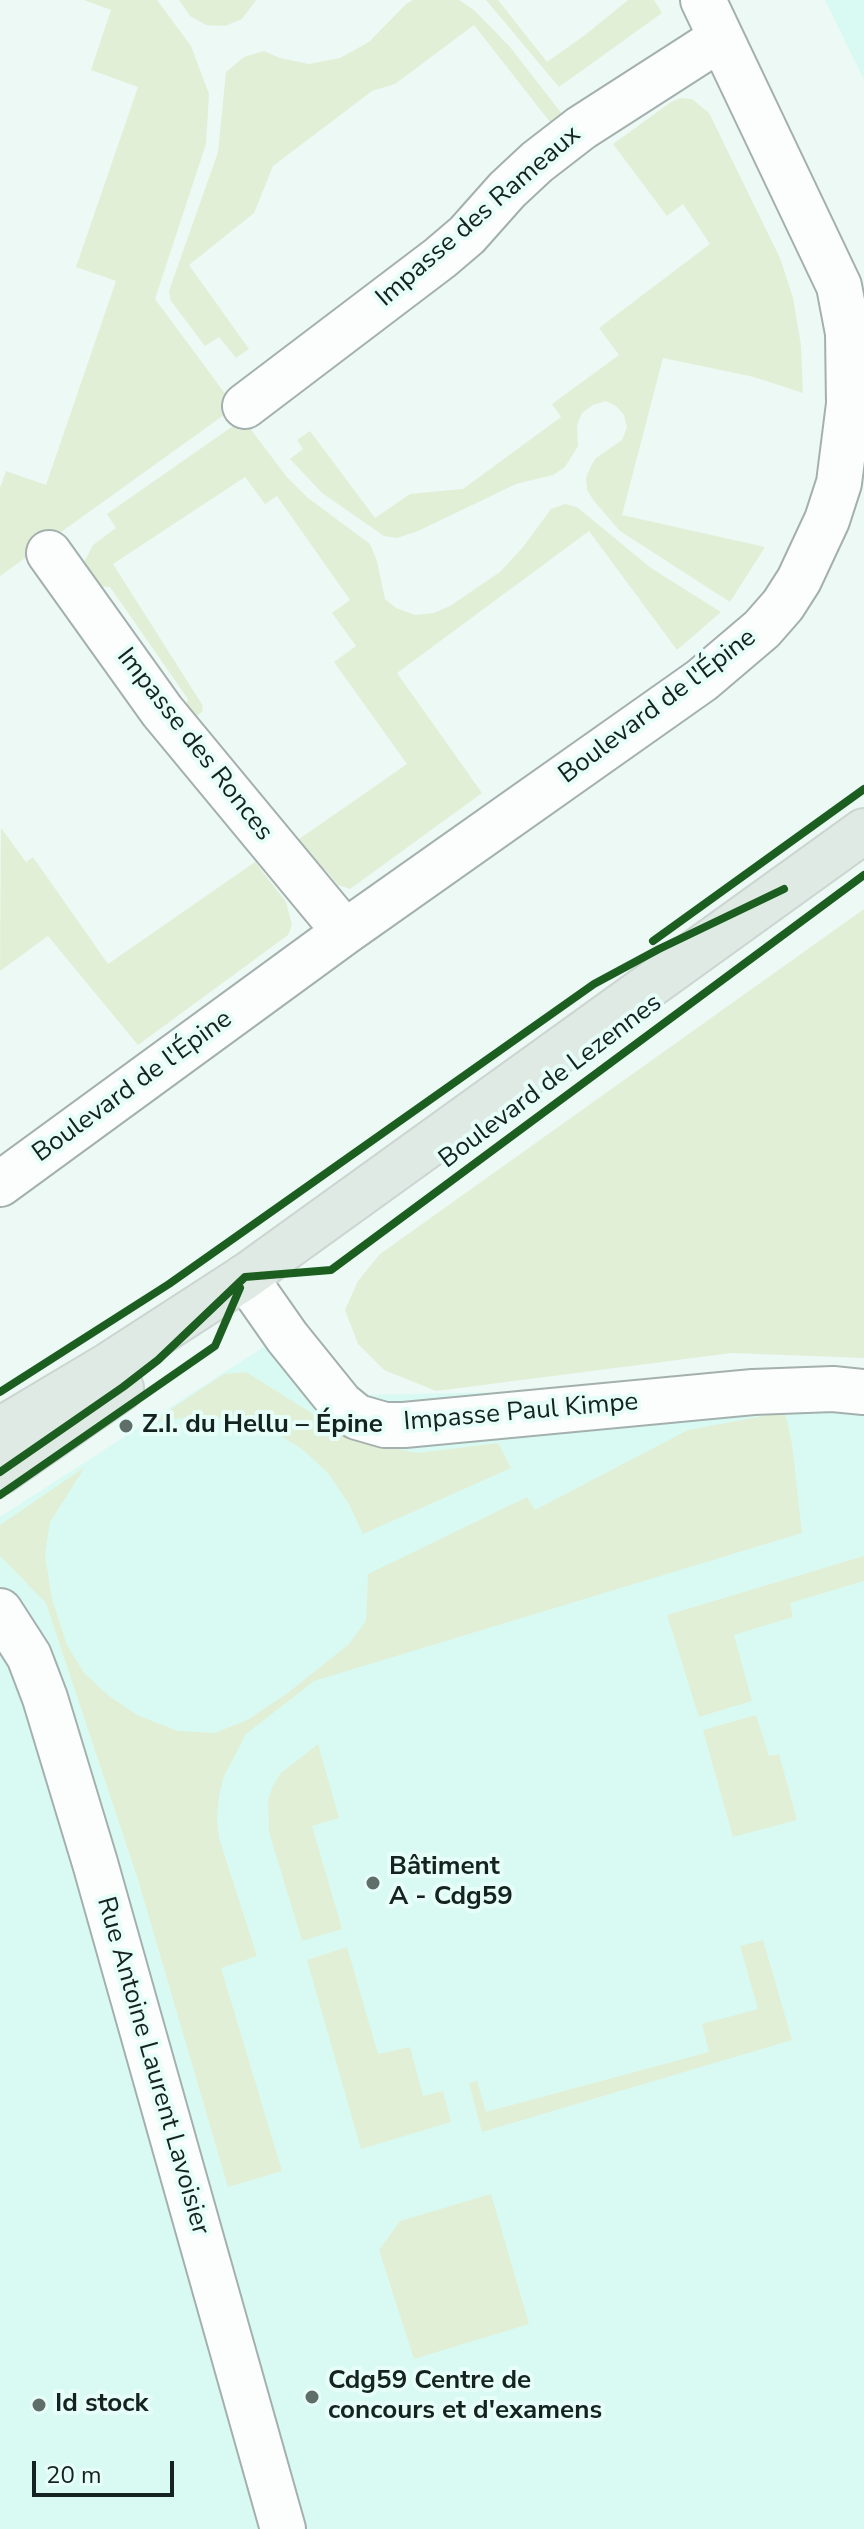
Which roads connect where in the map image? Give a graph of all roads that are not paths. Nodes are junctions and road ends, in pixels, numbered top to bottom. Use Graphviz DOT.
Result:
graph roads {
  1 [pos="712,19"];
  2 [pos="245,406"];
  3 [pos="49,553"];
  4 [pos="864,831"];
  5 [pos="345,932"];
  6 [pos="0,1184"];
  7 [pos="245,1277"];
  8 [pos="864,1392"];
  9 [pos="0,1430"];
  10 [pos="0,1472"];
  11 [pos="0,1611"];
  12 [pos="283,2529"];
  1 -- 2 [label="street, Impasse des Rameaux"];
  1 -- 5 [label="street, Boulevard de l'Épine"];
  3 -- 5 [label="street, Impasse des Ronces"];
  4 -- 7 [label="main road, Boulevard de Lezennes"];
  5 -- 6 [label="street, Boulevard de l'Épine"];
  7 -- 8 [label="street, Impasse Paul Kimpe"];
  7 -- 9 [label="main road, Boulevard de Lezennes"];
  7 -- 10 [label="main road, Boulevard de Lezennes"];
  11 -- 12 [label="street, Rue Antoine Laurent Lavoisier"];
}
